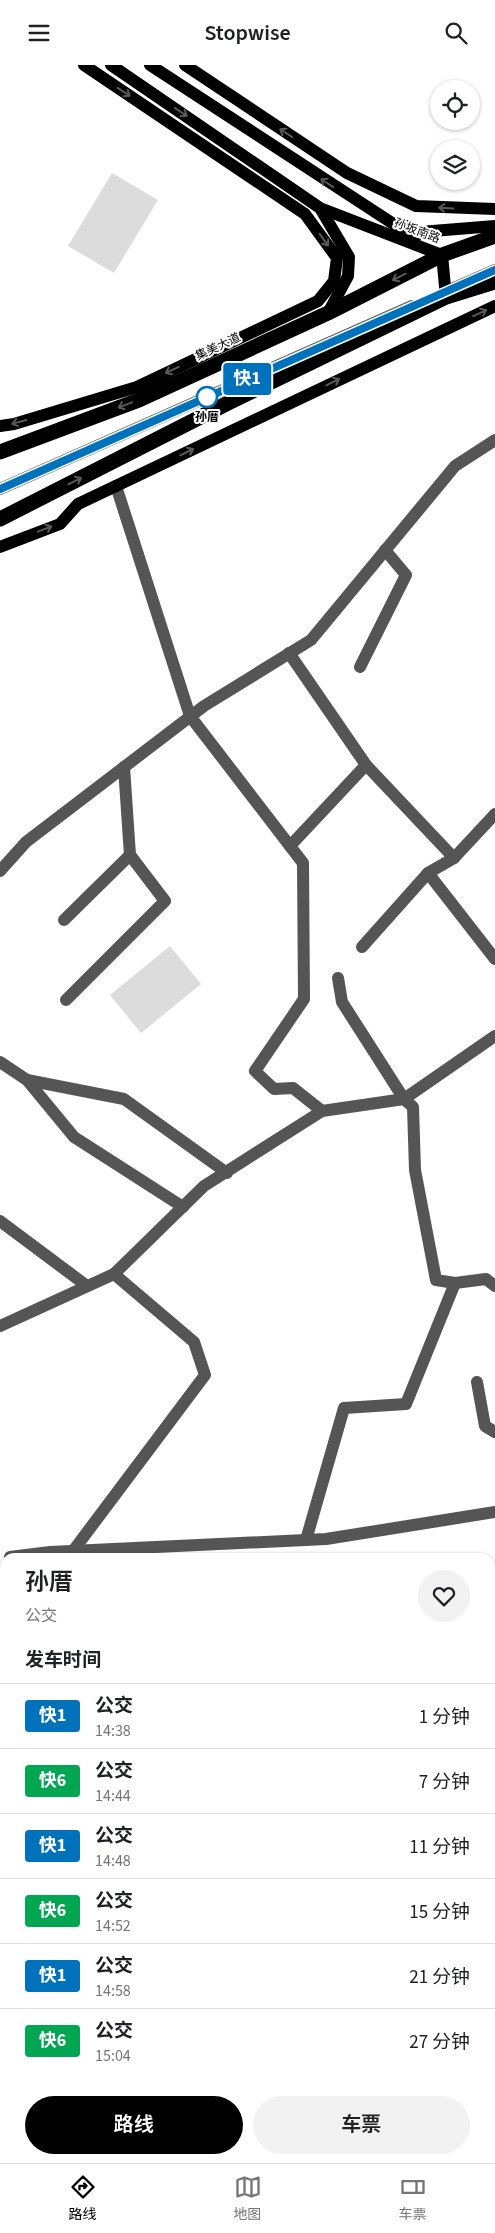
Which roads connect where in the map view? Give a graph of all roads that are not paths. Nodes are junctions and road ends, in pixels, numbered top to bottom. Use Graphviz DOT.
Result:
graph roads {
  1 [pos="84,65"];
  2 [pos="111,65"];
  3 [pos="150,65"];
  4 [pos="185,65"];
  5 [pos="264,140"];
  6 [pos="250,159"];
  7 [pos="347,173"];
  8 [pos="355,201"];
  9 [pos="320,208"];
  10 [pos="495,209"];
  11 [pos="305,214"];
  12 [pos="495,226"];
  13 [pos="495,236"];
  14 [pos="442,255"];
  15 [pos="495,270"];
  16 [pos="495,282"];
  17 [pos="446,297"];
  18 [pos="495,306"];
  19 [pos="328,313"];
  20 [pos="261,344"];
  21 [pos="219,348"];
  22 [pos="0,426"];
  23 [pos="495,440"];
  24 [pos="0,452"];
  25 [pos="116,486"];
  26 [pos="0,489"];
  27 [pos="0,519"];
  28 [pos="0,547"];
  29 [pos="384,550"];
  30 [pos="289,653"];
  31 [pos="360,667"];
  32 [pos="190,717"];
  33 [pos="366,765"];
  34 [pos="124,767"];
  35 [pos="495,815"];
  36 [pos="290,846"];
  37 [pos="130,855"];
  38 [pos="454,858"];
  39 [pos="0,871"];
  40 [pos="428,873"];
  41 [pos="64,919"];
  42 [pos="362,947"];
  43 [pos="495,959"];
  44 [pos="338,978"];
  45 [pos="66,1000"];
  46 [pos="495,1035"];
  47 [pos="0,1062"];
  48 [pos="27,1080"];
  49 [pos="404,1099"];
  50 [pos="322,1111"];
  51 [pos="227,1173"];
  52 [pos="183,1207"];
  53 [pos="0,1221"];
  54 [pos="114,1274"];
  55 [pos="455,1283"];
  56 [pos="495,1285"];
  57 [pos="87,1287"];
  58 [pos="0,1326"];
  59 [pos="477,1382"];
  60 [pos="495,1432"];
  61 [pos="495,1512"];
  62 [pos="306,1540"];
  63 [pos="75,1553"];
  64 [pos="91,1553"];
  1 -- 11 [label="main road, one-way"];
  2 -- 6 [label="main road, 孙坂南路, one-way"];
  3 -- 5 [label="main road, 孙坂南路"];
  7 -- 4 [label="main road, one-way"];
  5 -- 7 [label="main road"];
  8 -- 5 [label="main road, 孙坂南路, one-way"];
  6 -- 9 [label="main road, 孙坂南路"];
  6 -- 11 [label="main road"];
  10 -- 7 [label="main road, one-way"];
  8 -- 12 [label="main road"];
  8 -- 14 [label="main road, 孙坂南路"];
  9 -- 14 [label="main road, 孙坂南路"];
  9 -- 19 [label="main road"];
  11 -- 21 [label="main road, one-way"];
  13 -- 14 [label="highway, 集美大道"];
  14 -- 17 [label="main road"];
  14 -- 19 [label="highway, 集美大道, one-way"];
  15 -- 26 [label="street"];
  16 -- 17 [label="highway"];
  27 -- 17 [label="highway, one-way"];
  25 -- 18 [label="main road, one-way"];
  19 -- 20 [label="highway, 集美大道"];
  20 -- 21 [label="main road"];
  20 -- 24 [label="highway, 集美大道, one-way"];
  21 -- 22 [label="main road, one-way"];
  23 -- 29 [label="street"];
  28 -- 25 [label="main road, one-way"];
  25 -- 32 [label="street"];
  29 -- 30 [label="street"];
  29 -- 31 [label="street"];
  30 -- 32 [label="street"];
  30 -- 33 [label="street"];
  32 -- 34 [label="street"];
  32 -- 36 [label="street"];
  33 -- 36 [label="street"];
  33 -- 38 [label="street"];
  34 -- 37 [label="street"];
  34 -- 39 [label="street"];
  35 -- 38 [label="street"];
  36 -- 50 [label="street"];
  37 -- 41 [label="street"];
  37 -- 45 [label="street"];
  38 -- 40 [label="street"];
  40 -- 42 [label="street"];
  40 -- 43 [label="street"];
  44 -- 49 [label="street"];
  46 -- 49 [label="street"];
  47 -- 48 [label="street"];
  48 -- 51 [label="street"];
  48 -- 52 [label="street"];
  49 -- 50 [label="street"];
  49 -- 55 [label="street"];
  50 -- 51 [label="street"];
  51 -- 52 [label="street"];
  52 -- 54 [label="street"];
  53 -- 57 [label="street"];
  54 -- 57 [label="street"];
  54 -- 63 [label="street"];
  55 -- 56 [label="street"];
  55 -- 62 [label="street"];
  57 -- 58 [label="street"];
  59 -- 60 [label="street"];
  61 -- 62 [label="street"];
  62 -- 64 [label="street"];
}
